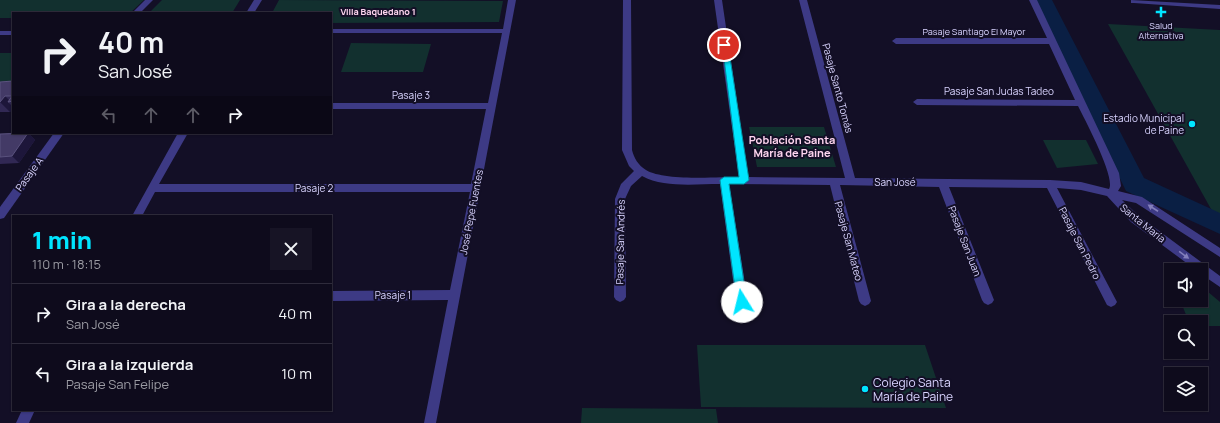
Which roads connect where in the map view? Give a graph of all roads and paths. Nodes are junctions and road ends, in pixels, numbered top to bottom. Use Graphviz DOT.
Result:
graph roads {
  1 [pos="148,0"];
  2 [pos="258,0"];
  3 [pos="512,0"];
  4 [pos="627,0"];
  5 [pos="718,0"];
  6 [pos="803,0"];
  7 [pos="1033,0"];
  8 [pos="1134,1"];
  9 [pos="1220,7"];
  10 [pos="137,12"];
  11 [pos="251,12"];
  12 [pos="332,31"];
  13 [pos="506,31"];
  14 [pos="0,33"];
  15 [pos="12,33"];
  16 [pos="896,40"];
  17 [pos="1052,42"];
  18 [pos="917,102"];
  19 [pos="1081,103"];
  20 [pos="332,106"];
  21 [pos="492,106"];
  22 [pos="58,134"];
  23 [pos="182,134"];
  24 [pos="641,172"];
  25 [pos="724,180"];
  26 [pos="744,180"];
  27 [pos="834,181"];
  28 [pos="851,182"];
  29 [pos="942,182"];
  30 [pos="1050,184"];
  31 [pos="153,188"];
  32 [pos="476,188"];
  33 [pos="1111,195"];
  34 [pos="0,215"];
  35 [pos="138,215"];
  36 [pos="1220,253"];
  37 [pos="1220,282"];
  38 [pos="455,295"];
  39 [pos="332,296"];
  40 [pos="620,297"];
  41 [pos="988,300"];
  42 [pos="742,302"];
  43 [pos="865,302"];
  44 [pos="1111,302"];
  45 [pos="28,411"];
  46 [pos="22,423"];
  47 [pos="430,423"];
  1 -- 10 [label="street"];
  2 -- 11 [label="street"];
  3 -- 13 [label="street, José Pepe Fuentes"];
  4 -- 24 [label="street"];
  5 -- 26 [label="street"];
  6 -- 28 [label="street, Pasaje Santo Tomás"];
  7 -- 17 [label="street"];
  8 -- 9 [label="street"];
  12 -- 13 [label="street"];
  13 -- 21 [label="street, José Pepe Fuentes"];
  14 -- 15 [label="street"];
  16 -- 17 [label="street, Pasaje Santiago El Mayor"];
  17 -- 19 [label="street"];
  18 -- 19 [label="street, Pasaje San Judas Tadeo"];
  19 -- 33 [label="street"];
  20 -- 21 [label="street, Pasaje 3"];
  21 -- 32 [label="street, José Pepe Fuentes"];
  22 -- 34 [label="street, Pasaje A"];
  23 -- 31 [label="street"];
  24 -- 25 [label="street, San José"];
  24 -- 40 [label="street, Pasaje San Andrés"];
  25 -- 26 [label="street, San José"];
  25 -- 42 [label="street"];
  26 -- 27 [label="street, San José"];
  27 -- 28 [label="street, San José"];
  27 -- 43 [label="street, Pasaje San Mateo"];
  28 -- 29 [label="street, San José"];
  29 -- 30 [label="street, San José"];
  29 -- 41 [label="street, Pasaje San Juan"];
  30 -- 33 [label="street, San José"];
  30 -- 44 [label="street, Pasaje San Pedro"];
  31 -- 32 [label="street, Pasaje 2"];
  31 -- 35 [label="street"];
  32 -- 38 [label="street, José Pepe Fuentes"];
  36 -- 33 [label="street, Santa María, one-way"];
  33 -- 37 [label="street, Santa María, one-way"];
  38 -- 39 [label="street, Pasaje 1"];
  38 -- 47 [label="street, José Pepe Fuentes"];
  45 -- 46 [label="street"];
}
